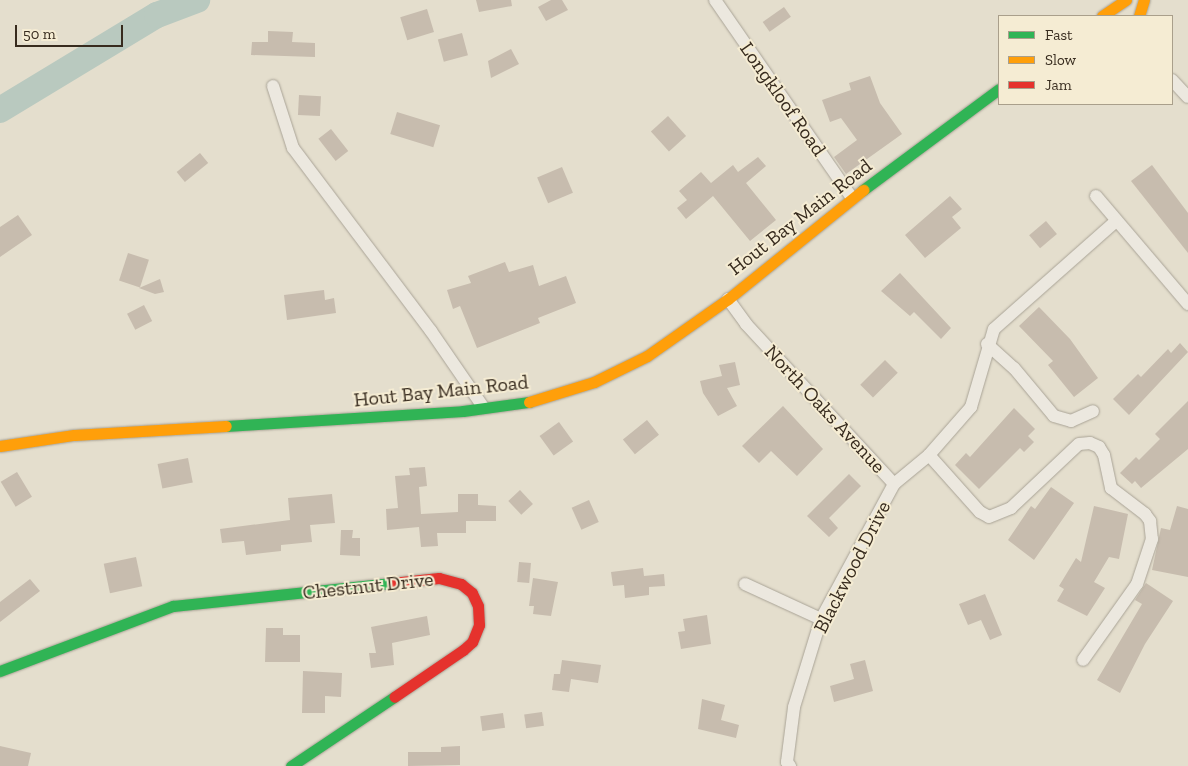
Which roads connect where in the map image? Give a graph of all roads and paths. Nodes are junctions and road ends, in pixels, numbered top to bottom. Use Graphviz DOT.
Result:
graph roads {
  1 [pos="714,0"];
  2 [pos="1144,0"];
  3 [pos="1123,2"];
  4 [pos="1104,15"];
  5 [pos="1125,15"];
  6 [pos="1139,15"];
  7 [pos="1179,82"];
  8 [pos="273,86"];
  9 [pos="998,91"];
  10 [pos="1188,97"];
  11 [pos="1096,196"];
  12 [pos="852,198"];
  13 [pos="1116,221"];
  14 [pos="728,298"];
  15 [pos="1188,304"];
  16 [pos="987,344"];
  17 [pos="484,408"];
  18 [pos="1093,411"];
  19 [pos="0,446"];
  20 [pos="929,456"];
  21 [pos="894,484"];
  22 [pos="745,584"];
  23 [pos="821,619"];
  24 [pos="1083,660"];
  25 [pos="0,671"];
  26 [pos="786,765"];
  27 [pos="291,766"];
  1 -- 12 [label="street, Longkloof Road"];
  2 -- 6 [label="main road"];
  3 -- 4 [label="main road"];
  3 -- 5 [label="street"];
  7 -- 10 [label="street"];
  8 -- 17 [label="street"];
  9 -- 12 [label="main road, Hout Bay Main Road"];
  11 -- 13 [label="street"];
  12 -- 14 [label="main road, Hout Bay Main Road"];
  13 -- 15 [label="street"];
  13 -- 16 [label="street, North Oaks Avenue"];
  14 -- 17 [label="main road, Hout Bay Main Road"];
  14 -- 21 [label="street, North Oaks Avenue"];
  16 -- 18 [label="street"];
  16 -- 20 [label="street, North Oaks Avenue"];
  17 -- 19 [label="main road, Hout Bay Main Road"];
  20 -- 21 [label="street, North Oaks Avenue"];
  20 -- 24 [label="street"];
  21 -- 23 [label="street, Blackwood Drive"];
  22 -- 23 [label="street"];
  23 -- 26 [label="street, Blackwood Drive"];
  25 -- 27 [label="main road, Chestnut Drive"];
}
